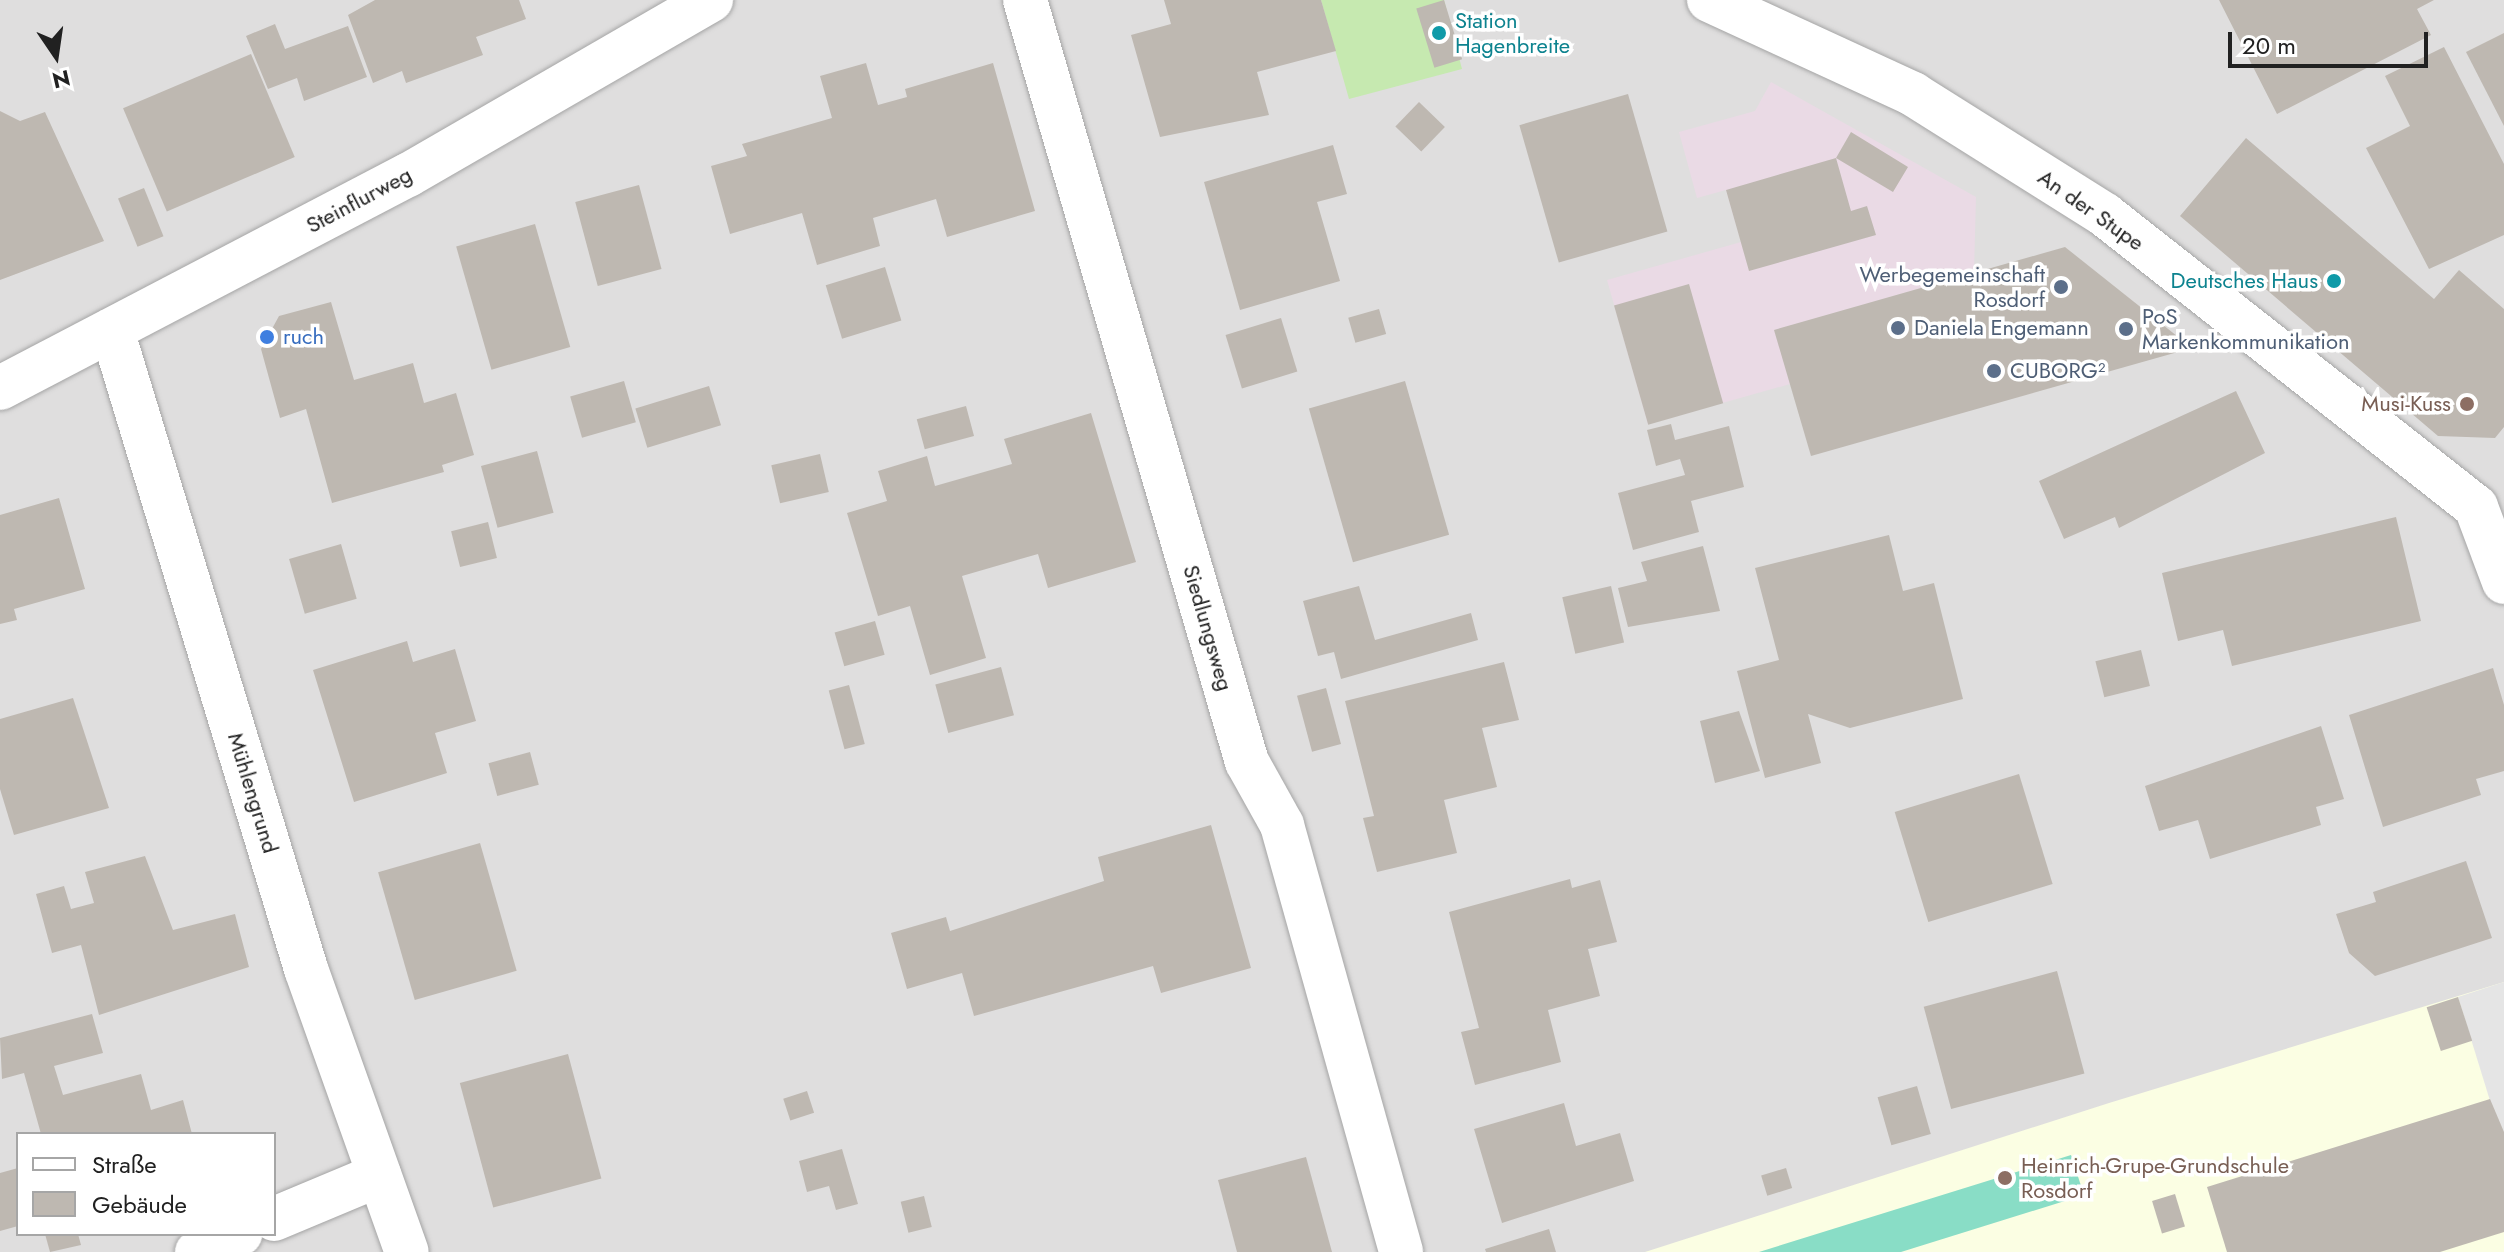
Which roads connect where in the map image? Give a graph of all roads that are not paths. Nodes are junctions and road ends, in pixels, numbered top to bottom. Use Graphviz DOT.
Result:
graph roads {
  1 [pos="711,0"];
  2 [pos="1025,0"];
  3 [pos="1709,0"];
  4 [pos="112,330"];
  5 [pos="0,388"];
  6 [pos="2490,501"];
  7 [pos="2504,582"];
  8 [pos="379,1175"];
  9 [pos="276,1218"];
  10 [pos="235,1236"];
  11 [pos="197,1252"];
  12 [pos="407,1252"];
  13 [pos="1401,1252"];
  1 -- 4 [label="street, Steinflurweg"];
  2 -- 13 [label="street, Siedlungsweg"];
  3 -- 6 [label="street, An der Stupe"];
  4 -- 5 [label="street, Steinflurweg"];
  4 -- 8 [label="street, Mühlengrund"];
  6 -- 7 [label="street"];
  8 -- 9 [label="street"];
  8 -- 12 [label="street, Mühlengrund"];
  10 -- 11 [label="street"];
}
